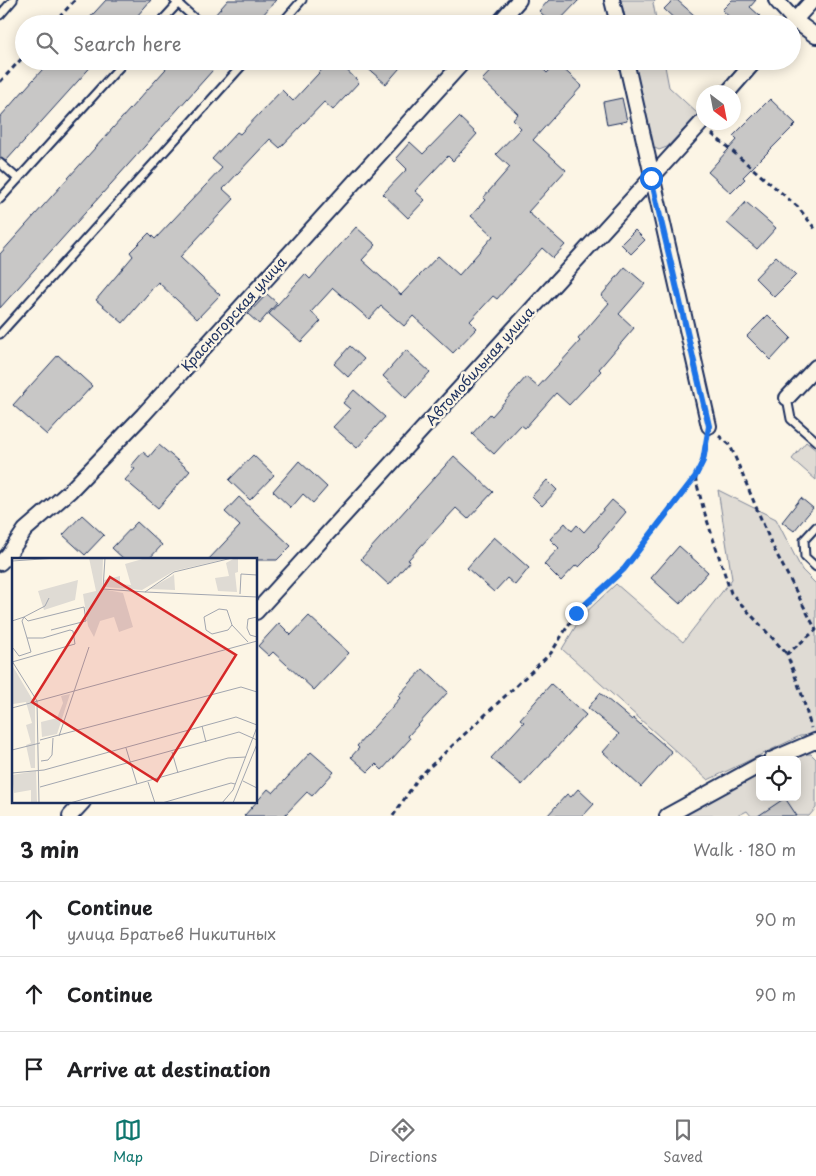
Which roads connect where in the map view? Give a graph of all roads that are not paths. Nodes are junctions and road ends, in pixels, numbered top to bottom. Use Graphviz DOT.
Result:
graph roads {
  1 [pos="14,0"];
  2 [pos="302,0"];
  3 [pos="519,0"];
  4 [pos="612,0"];
  5 [pos="776,0"];
  6 [pos="813,0"];
  7 [pos="178,1"];
  8 [pos="0,15"];
  9 [pos="166,15"];
  10 [pos="191,15"];
  11 [pos="289,15"];
  12 [pos="506,15"];
  13 [pos="616,15"];
  14 [pos="787,15"];
  15 [pos="799,15"];
  16 [pos="801,27"];
  17 [pos="816,36"];
  18 [pos="117,70"];
  19 [pos="237,70"];
  20 [pos="456,70"];
  21 [pos="628,70"];
  22 [pos="747,70"];
  23 [pos="734,85"];
  24 [pos="696,129"];
  25 [pos="0,163"];
  26 [pos="651,178"];
  27 [pos="18,179"];
  28 [pos="0,199"];
  29 [pos="0,334"];
  30 [pos="816,367"];
  31 [pos="787,398"];
  32 [pos="709,426"];
  33 [pos="816,441"];
  34 [pos="816,526"];
  35 [pos="0,562"];
  36 [pos="816,567"];
  37 [pos="258,610"];
  38 [pos="816,741"];
  39 [pos="780,756"];
  40 [pos="756,767"];
  41 [pos="81,804"];
  42 [pos="70,816"];
  43 [pos="667,816"];
  1 -- 8 [label="lane"];
  2 -- 11 [label="lane"];
  3 -- 12 [label="street"];
  4 -- 13 [label="street"];
  5 -- 14 [label="street"];
  6 -- 15 [label="street"];
  7 -- 9 [label="lane"];
  7 -- 10 [label="lane"];
  16 -- 17 [label="street"];
  18 -- 27 [label="lane"];
  19 -- 29 [label="lane"];
  20 -- 35 [label="street, Красногорская улица"];
  21 -- 26 [label="street"];
  22 -- 23 [label="street"];
  24 -- 26 [label="street, Автомобильная улица"];
  25 -- 27 [label="lane"];
  26 -- 32 [label="street"];
  26 -- 37 [label="street, Автомобильная улица"];
  27 -- 28 [label="lane"];
  30 -- 31 [label="street"];
  31 -- 33 [label="lane"];
  34 -- 36 [label="lane"];
  38 -- 39 [label="street"];
  40 -- 43 [label="street"];
  41 -- 42 [label="street"];
}
